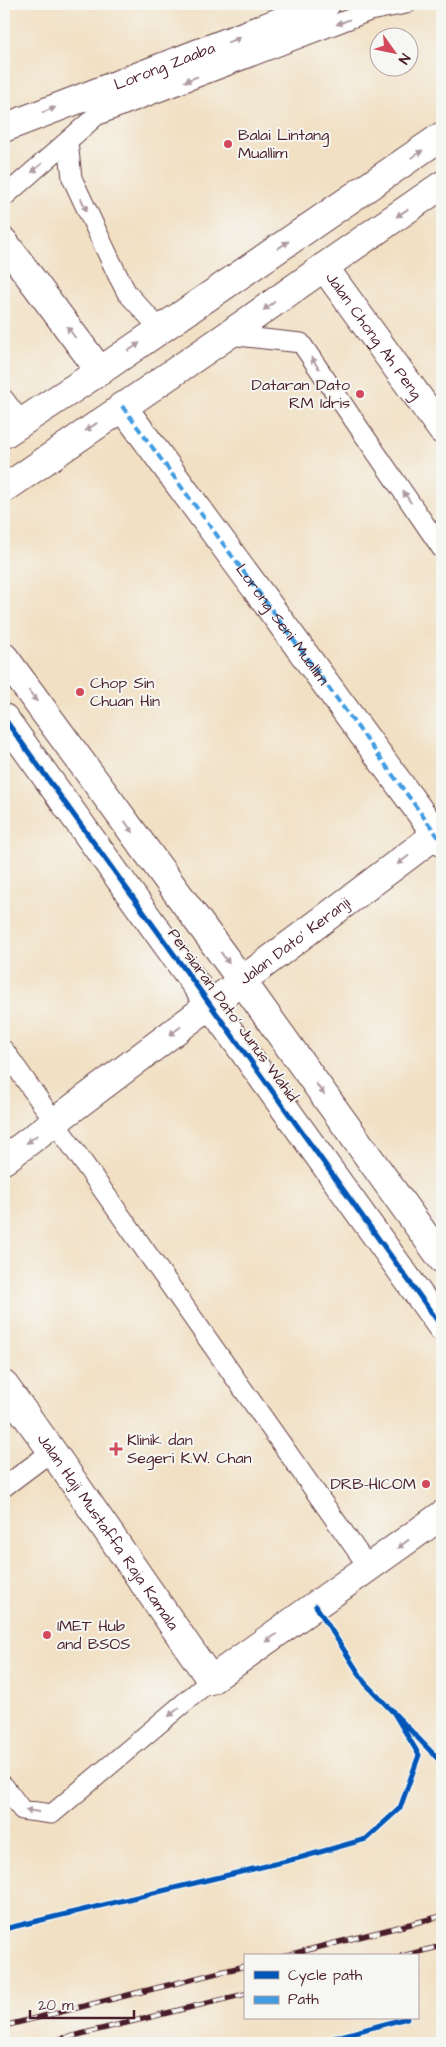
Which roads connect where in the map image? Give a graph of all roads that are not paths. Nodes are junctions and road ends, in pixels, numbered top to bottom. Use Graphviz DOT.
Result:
graph roads {
  1 [pos="326,4"];
  2 [pos="406,4"];
  3 [pos="4,128"];
  4 [pos="442,136"];
  5 [pos="68,142"];
  6 [pos="442,185"];
  7 [pos="4,197"];
  8 [pos="4,242"];
  9 [pos="324,267"];
  10 [pos="160,329"];
  11 [pos="228,335"];
  12 [pos="100,372"];
  13 [pos="4,399"];
  14 [pos="122,406"];
  15 [pos="13,429"];
  16 [pos="442,430"];
  17 [pos="4,488"];
  18 [pos="440,539"];
  19 [pos="4,656"];
  20 [pos="4,718"];
  21 [pos="440,836"];
  22 [pos="242,981"];
  23 [pos="210,1005"];
  24 [pos="4,1050"];
  25 [pos="55,1121"];
  26 [pos="4,1160"];
  27 [pos="442,1259"];
  28 [pos="442,1327"];
  29 [pos="4,1385"];
  30 [pos="52,1451"];
  31 [pos="4,1487"];
  32 [pos="442,1515"];
  33 [pos="370,1568"];
  34 [pos="211,1680"];
  35 [pos="4,1786"];
  3 -- 1 [label="street, Lorong Zaaba, one-way"];
  2 -- 5 [label="lane, one-way"];
  10 -- 4 [label="street, one-way"];
  5 -- 7 [label="lane, one-way"];
  5 -- 10 [label="lane, one-way"];
  6 -- 9 [label="street, one-way"];
  12 -- 8 [label="street, one-way"];
  9 -- 11 [label="street, one-way"];
  9 -- 16 [label="street, Jalan Chong Ah Peng"];
  12 -- 10 [label="street, one-way"];
  11 -- 14 [label="street"];
  18 -- 11 [label="lane, one-way"];
  12 -- 15 [label="street"];
  13 -- 15 [label="lane"];
  14 -- 17 [label="street, one-way"];
  14 -- 21 [label="street, Lorong Seni Muallim"];
  19 -- 22 [label="street, Persiaran Dato' Junus Wahid, one-way"];
  20 -- 23 [label="street, Persiaran Dato' Junus Wahid"];
  21 -- 22 [label="street, Jalan Dato' Keranji, one-way"];
  22 -- 23 [label="street, Jalan Dato' Keranji"];
  22 -- 27 [label="street, Persiaran Dato' Junus Wahid, one-way"];
  23 -- 25 [label="street, Jalan Dato' Keranji, one-way"];
  23 -- 28 [label="street, Persiaran Dato' Junus Wahid"];
  24 -- 25 [label="lane"];
  25 -- 26 [label="street, Jalan Dato' Keranji, one-way"];
  25 -- 33 [label="lane"];
  29 -- 30 [label="street, Jalan Haji Mustaffa Raja Kamala"];
  30 -- 31 [label="lane"];
  30 -- 34 [label="street, Jalan Haji Mustaffa Raja Kamala"];
  32 -- 33 [label="street, one-way"];
  33 -- 34 [label="street, one-way"];
  34 -- 35 [label="lane, one-way"];
}
